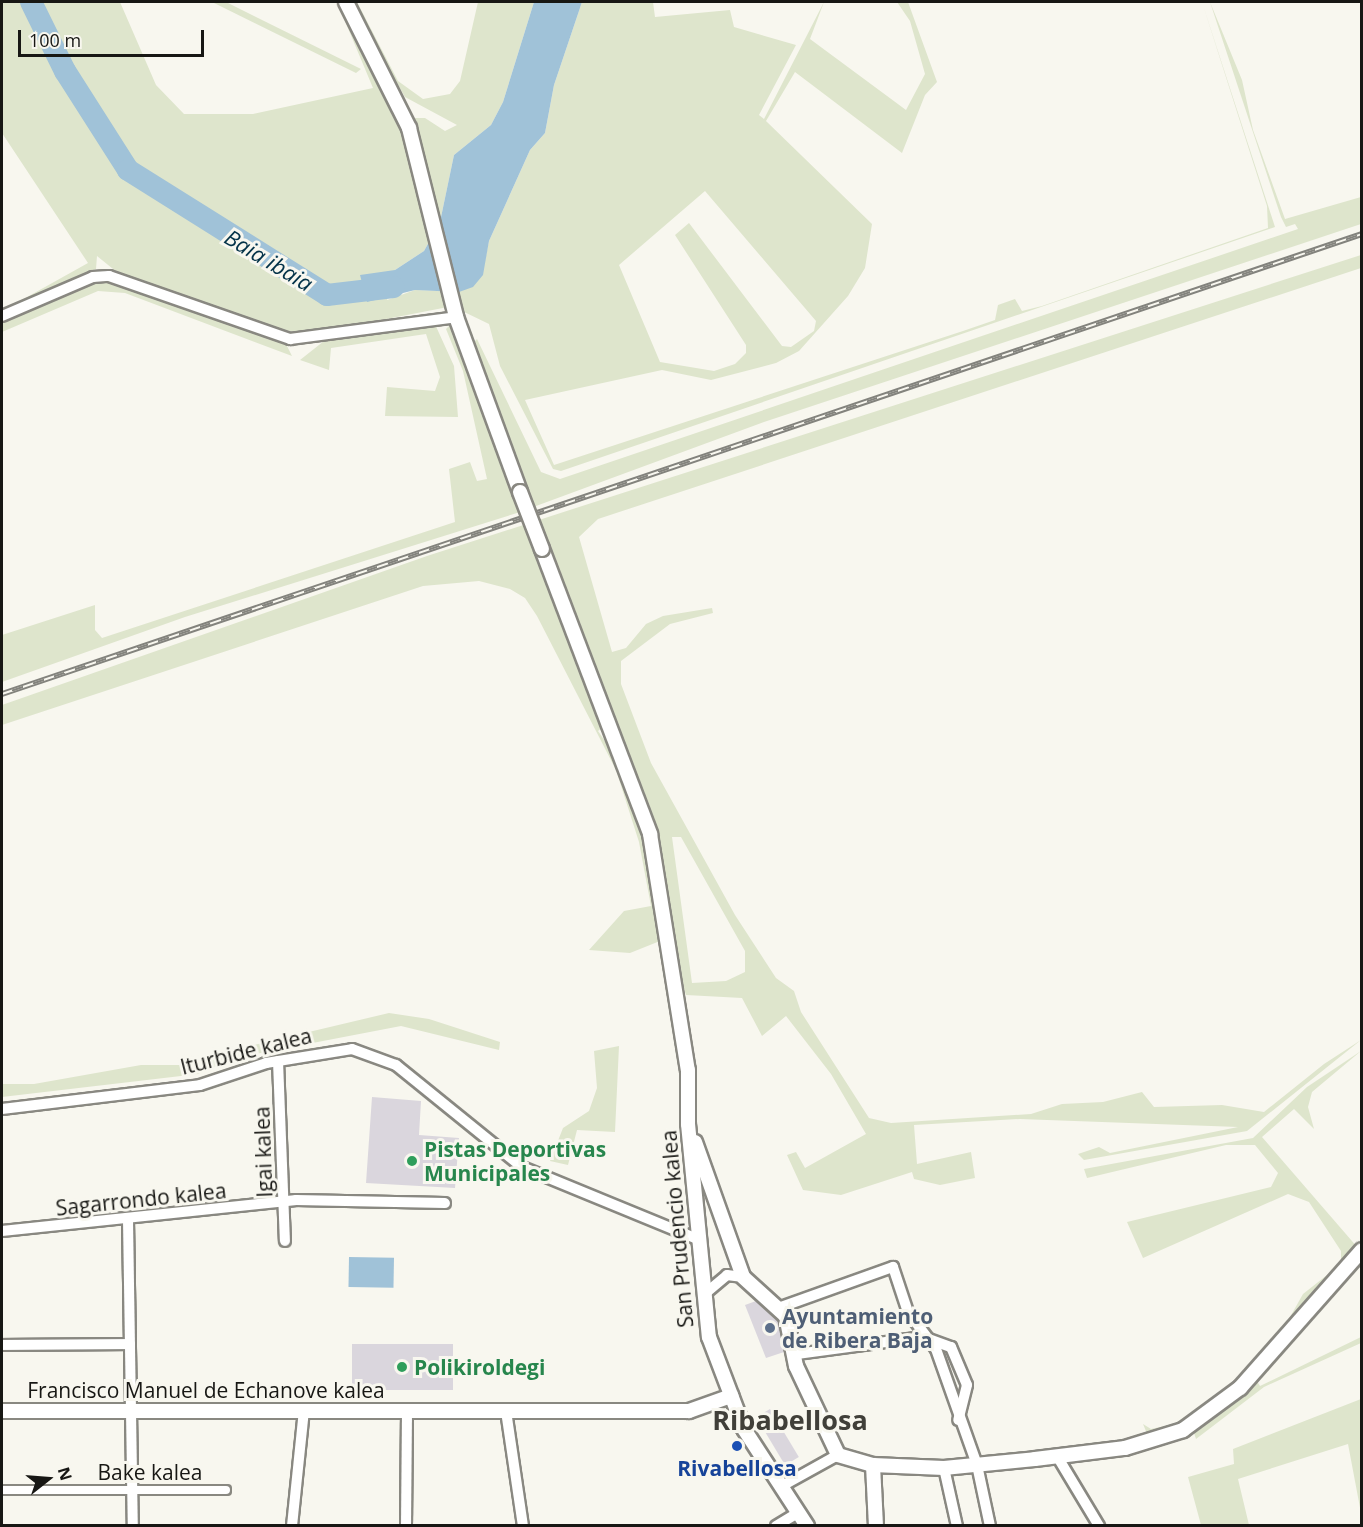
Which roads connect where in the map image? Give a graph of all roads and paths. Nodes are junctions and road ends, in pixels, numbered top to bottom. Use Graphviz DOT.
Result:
graph roads {
  1 [pos="346,2"];
  2 [pos="2,316"];
  3 [pos="456,317"];
  4 [pos="278,1061"];
  5 [pos="2,1109"];
  6 [pos="688,1124"];
  7 [pos="284,1202"];
  8 [pos="445,1203"];
  9 [pos="128,1220"];
  10 [pos="2,1231"];
  11 [pos="700,1240"];
  12 [pos="285,1241"];
  13 [pos="1362,1250"];
  14 [pos="743,1278"];
  15 [pos="707,1292"];
  16 [pos="781,1307"];
  17 [pos="923,1338"];
  18 [pos="130,1344"];
  19 [pos="2,1345"];
  20 [pos="797,1354"];
  21 [pos="731,1396"];
  22 [pos="304,1410"];
  23 [pos="2,1411"];
  24 [pos="131,1411"];
  25 [pos="407,1411"];
  26 [pos="506,1411"];
  27 [pos="958,1420"];
  28 [pos="838,1455"];
  29 [pos="1057,1456"];
  30 [pos="977,1465"];
  31 [pos="873,1466"];
  32 [pos="944,1468"];
  33 [pos="782,1486"];
  34 [pos="132,1490"];
  35 [pos="226,1490"];
  36 [pos="2,1491"];
  37 [pos="798,1513"];
  38 [pos="133,1526"];
  39 [pos="292,1526"];
  40 [pos="406,1526"];
  41 [pos="523,1526"];
  42 [pos="776,1526"];
  43 [pos="807,1526"];
  44 [pos="876,1526"];
  45 [pos="957,1526"];
  46 [pos="990,1526"];
  47 [pos="1100,1526"];
  1 -- 3 [label="street, San Prudencio kalea"];
  2 -- 3 [label="street"];
  3 -- 6 [label="street, San Prudencio kalea, bridge"];
  4 -- 5 [label="street, Iturbide kalea"];
  4 -- 7 [label="street, Igai kalea"];
  4 -- 11 [label="street, Iturbide kalea"];
  6 -- 11 [label="street, San Prudencio kalea"];
  6 -- 14 [label="street"];
  7 -- 8 [label="street, Sagarrondo kalea"];
  7 -- 9 [label="street, Sagarrondo kalea"];
  7 -- 12 [label="street, Igai kalea"];
  9 -- 10 [label="street, Sagarrondo kalea"];
  9 -- 18 [label="street"];
  11 -- 15 [label="street, San Prudencio kalea"];
  13 -- 29 [label="street"];
  14 -- 15 [label="street"];
  14 -- 16 [label="street"];
  15 -- 21 [label="street, San Prudencio kalea"];
  16 -- 17 [label="street"];
  16 -- 20 [label="street"];
  17 -- 20 [label="street"];
  17 -- 27 [label="street"];
  17 -- 27 [label="street"];
  18 -- 19 [label="street"];
  18 -- 24 [label="street"];
  20 -- 28 [label="street"];
  21 -- 26 [label="street, Francisco Manuel de Echanove kalea"];
  21 -- 33 [label="street, San Prudencio kalea"];
  22 -- 24 [label="street, Francisco Manuel de Echanove kalea"];
  22 -- 25 [label="street, Francisco Manuel de Echanove kalea"];
  22 -- 39 [label="street"];
  23 -- 24 [label="street, Francisco Manuel de Echanove kalea"];
  24 -- 34 [label="street"];
  25 -- 26 [label="street, Francisco Manuel de Echanove kalea"];
  25 -- 40 [label="street"];
  26 -- 41 [label="street"];
  27 -- 30 [label="street"];
  28 -- 31 [label="street"];
  28 -- 33 [label="street"];
  29 -- 30 [label="street"];
  29 -- 47 [label="street"];
  30 -- 32 [label="street"];
  30 -- 46 [label="street"];
  31 -- 32 [label="street"];
  31 -- 44 [label="street"];
  32 -- 45 [label="street"];
  33 -- 37 [label="street, San Prudencio kalea"];
  34 -- 35 [label="street, Bake kalea"];
  34 -- 36 [label="street, Bake kalea"];
  34 -- 38 [label="street"];
  37 -- 42 [label="street"];
  37 -- 43 [label="street, San Prudencio kalea"];
}
